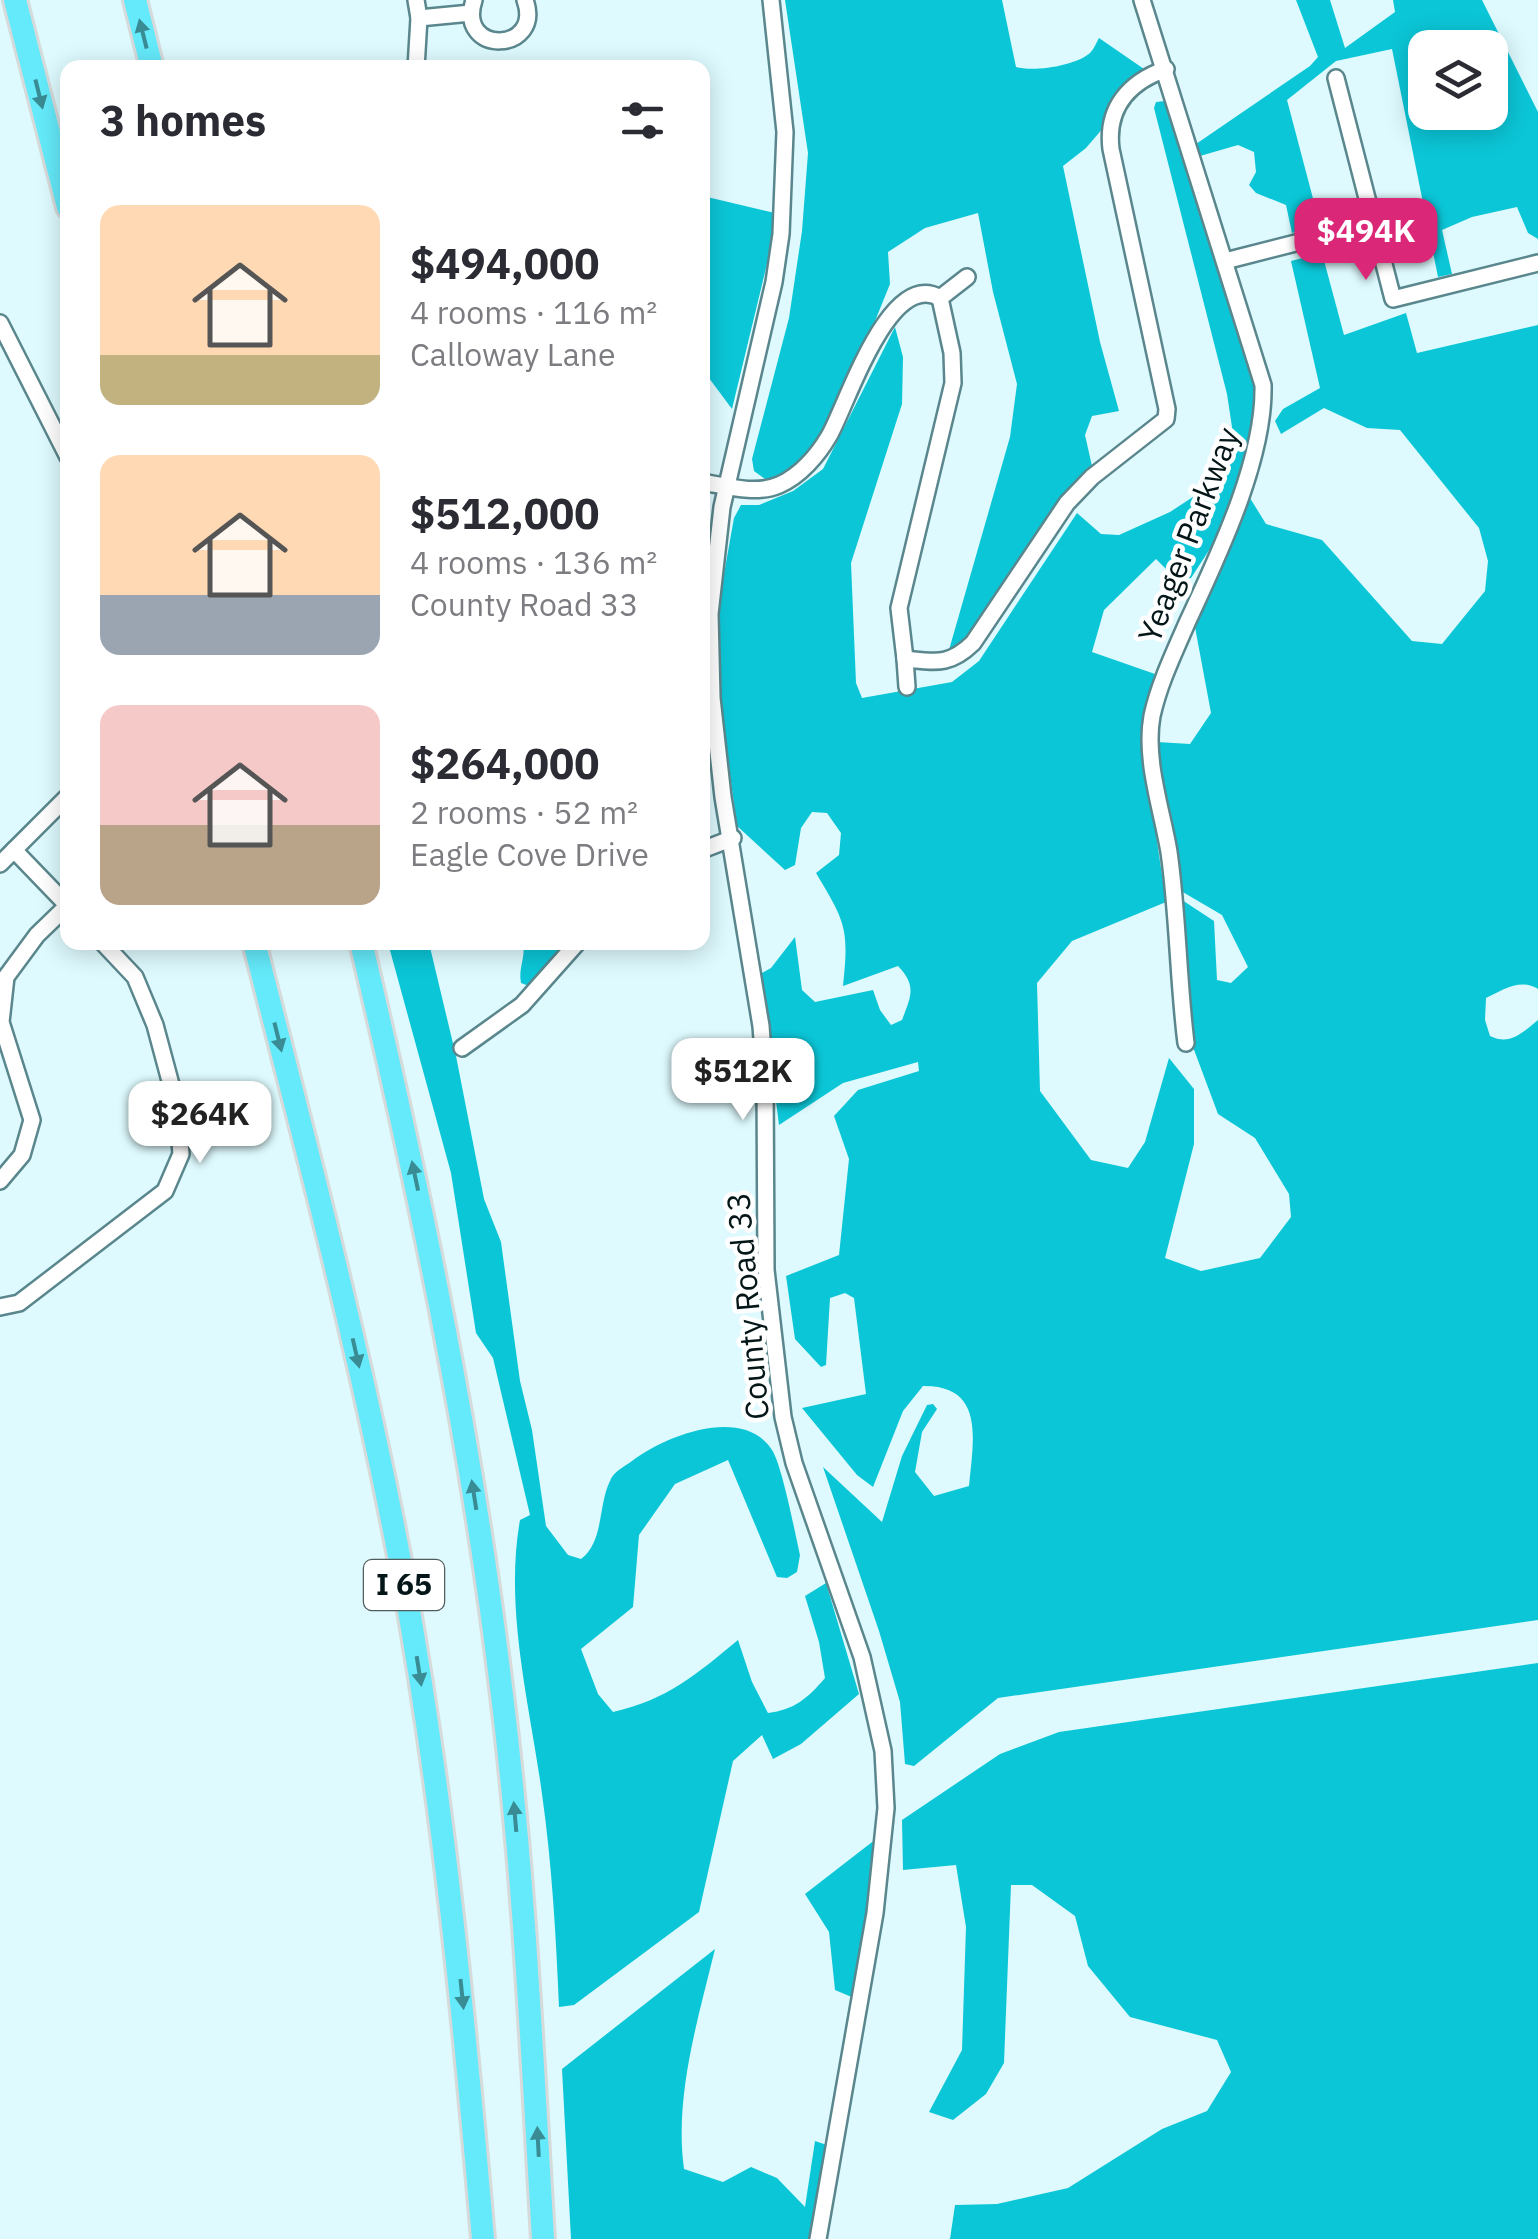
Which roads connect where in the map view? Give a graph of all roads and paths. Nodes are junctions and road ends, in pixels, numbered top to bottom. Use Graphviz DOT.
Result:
graph roads {
  1 [pos="15,0"];
  2 [pos="135,0"];
  3 [pos="416,0"];
  4 [pos="526,0"];
  5 [pos="771,0"];
  6 [pos="1142,0"];
  7 [pos="472,7"];
  8 [pos="419,18"];
  9 [pos="150,60"];
  10 [pos="416,60"];
  11 [pos="1166,69"];
  12 [pos="1336,78"];
  13 [pos="60,177"];
  14 [pos="1374,223"];
  15 [pos="1225,261"];
  16 [pos="1538,264"];
  17 [pos="967,277"];
  18 [pos="940,298"];
  19 [pos="0,323"];
  20 [pos="60,442"];
  21 [pos="710,483"];
  22 [pos="726,486"];
  23 [pos="905,660"];
  24 [pos="907,687"];
  25 [pos="60,804"];
  26 [pos="732,838"];
  27 [pos="710,847"];
  28 [pos="14,850"];
  29 [pos="0,864"];
  30 [pos="60,899"];
  31 [pos="60,913"];
  32 [pos="110,950"];
  33 [pos="256,950"];
  34 [pos="363,950"];
  35 [pos="571,950"];
  36 [pos="1186,1042"];
  37 [pos="462,1048"];
  38 [pos="0,1181"];
  39 [pos="0,1307"];
  40 [pos="483,2239"];
  41 [pos="543,2239"];
  42 [pos="818,2239"];
  1 -- 13 [label="highway, one-way"];
  9 -- 2 [label="highway, one-way"];
  3 -- 8 [label="street"];
  4 -- 7 [label="street"];
  5 -- 22 [label="street, County Road 33"];
  6 -- 11 [label="street, Yeager Parkway"];
  7 -- 8 [label="street"];
  8 -- 10 [label="street"];
  11 -- 15 [label="street, Yeager Parkway"];
  11 -- 23 [label="street"];
  12 -- 14 [label="street"];
  14 -- 15 [label="street"];
  14 -- 16 [label="street"];
  15 -- 36 [label="street, Yeager Parkway"];
  17 -- 18 [label="street"];
  18 -- 22 [label="street"];
  18 -- 23 [label="street"];
  19 -- 20 [label="street"];
  21 -- 22 [label="street"];
  22 -- 26 [label="street, County Road 33"];
  23 -- 24 [label="street"];
  25 -- 28 [label="street"];
  26 -- 27 [label="street"];
  26 -- 42 [label="street, County Road 33"];
  28 -- 29 [label="street"];
  28 -- 30 [label="street"];
  31 -- 38 [label="street"];
  32 -- 39 [label="street"];
  33 -- 40 [label="highway, I 65, one-way"];
  41 -- 34 [label="highway, I 65, one-way"];
  35 -- 37 [label="street"];
}
